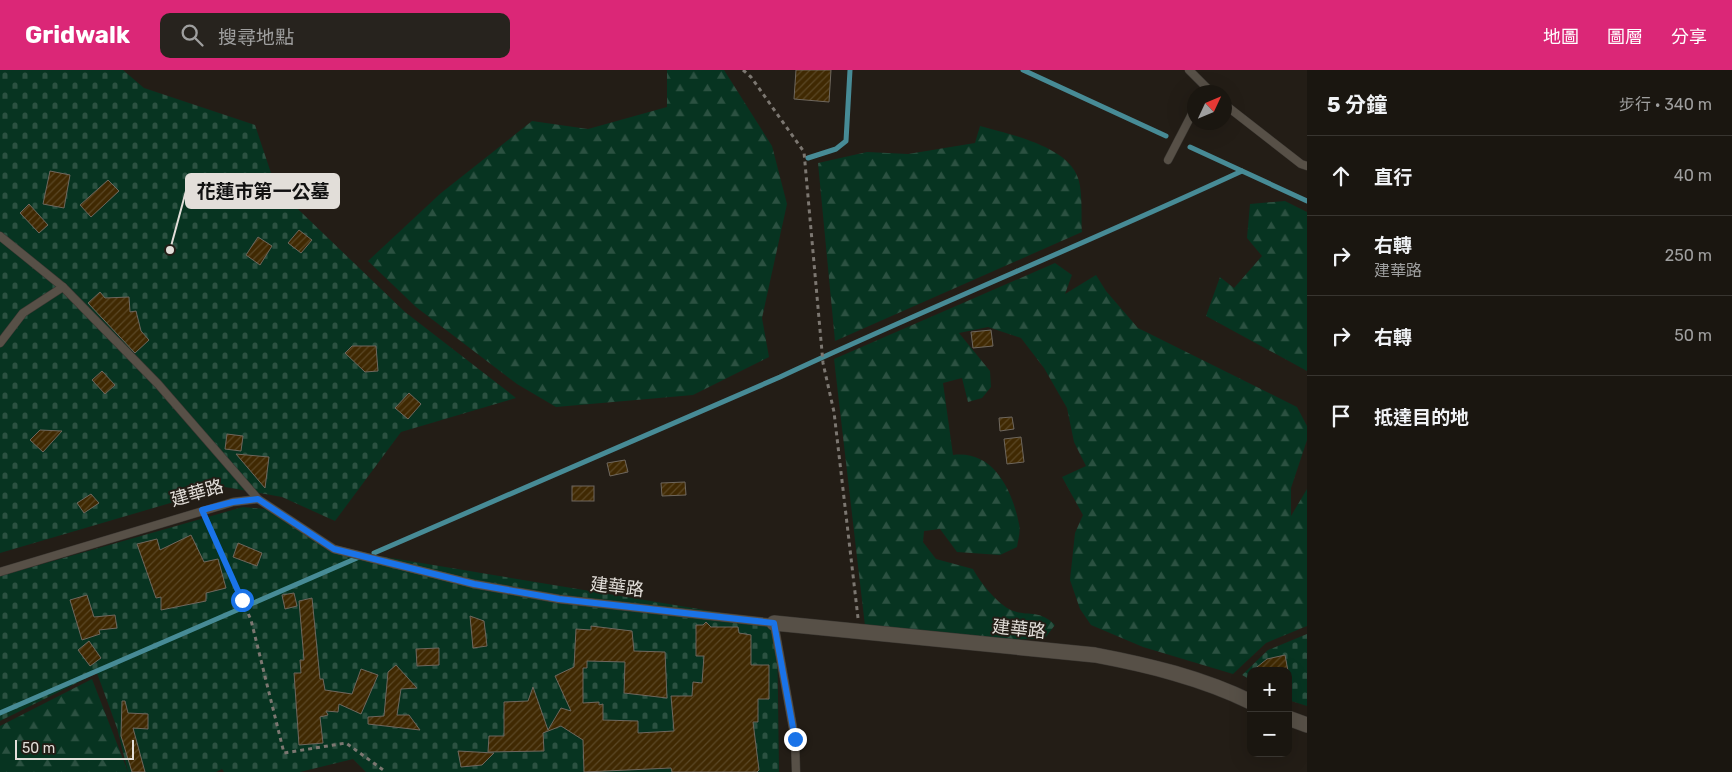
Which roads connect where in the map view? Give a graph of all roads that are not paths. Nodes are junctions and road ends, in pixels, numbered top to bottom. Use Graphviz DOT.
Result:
graph roads {
  1 [pos="1188,70"];
  2 [pos="1202,85"];
  3 [pos="1232,110"];
  4 [pos="1187,123"];
  5 [pos="1168,160"];
  6 [pos="1307,166"];
  7 [pos="0,236"];
  8 [pos="63,287"];
  9 [pos="0,343"];
  10 [pos="258,499"];
  11 [pos="0,572"];
  12 [pos="774,623"];
  13 [pos="1247,700"];
  14 [pos="1292,719"];
  15 [pos="1307,725"];
  16 [pos="796,772"];
  1 -- 2 [label="lane"];
  3 -- 6 [label="lane"];
  4 -- 5 [label="lane"];
  7 -- 8 [label="lane"];
  8 -- 9 [label="lane"];
  8 -- 10 [label="lane"];
  10 -- 11 [label="lane, 建華路"];
  10 -- 12 [label="lane, 建華路"];
  12 -- 13 [label="street, 建華路"];
  12 -- 16 [label="lane"];
  14 -- 15 [label="street"];
}
